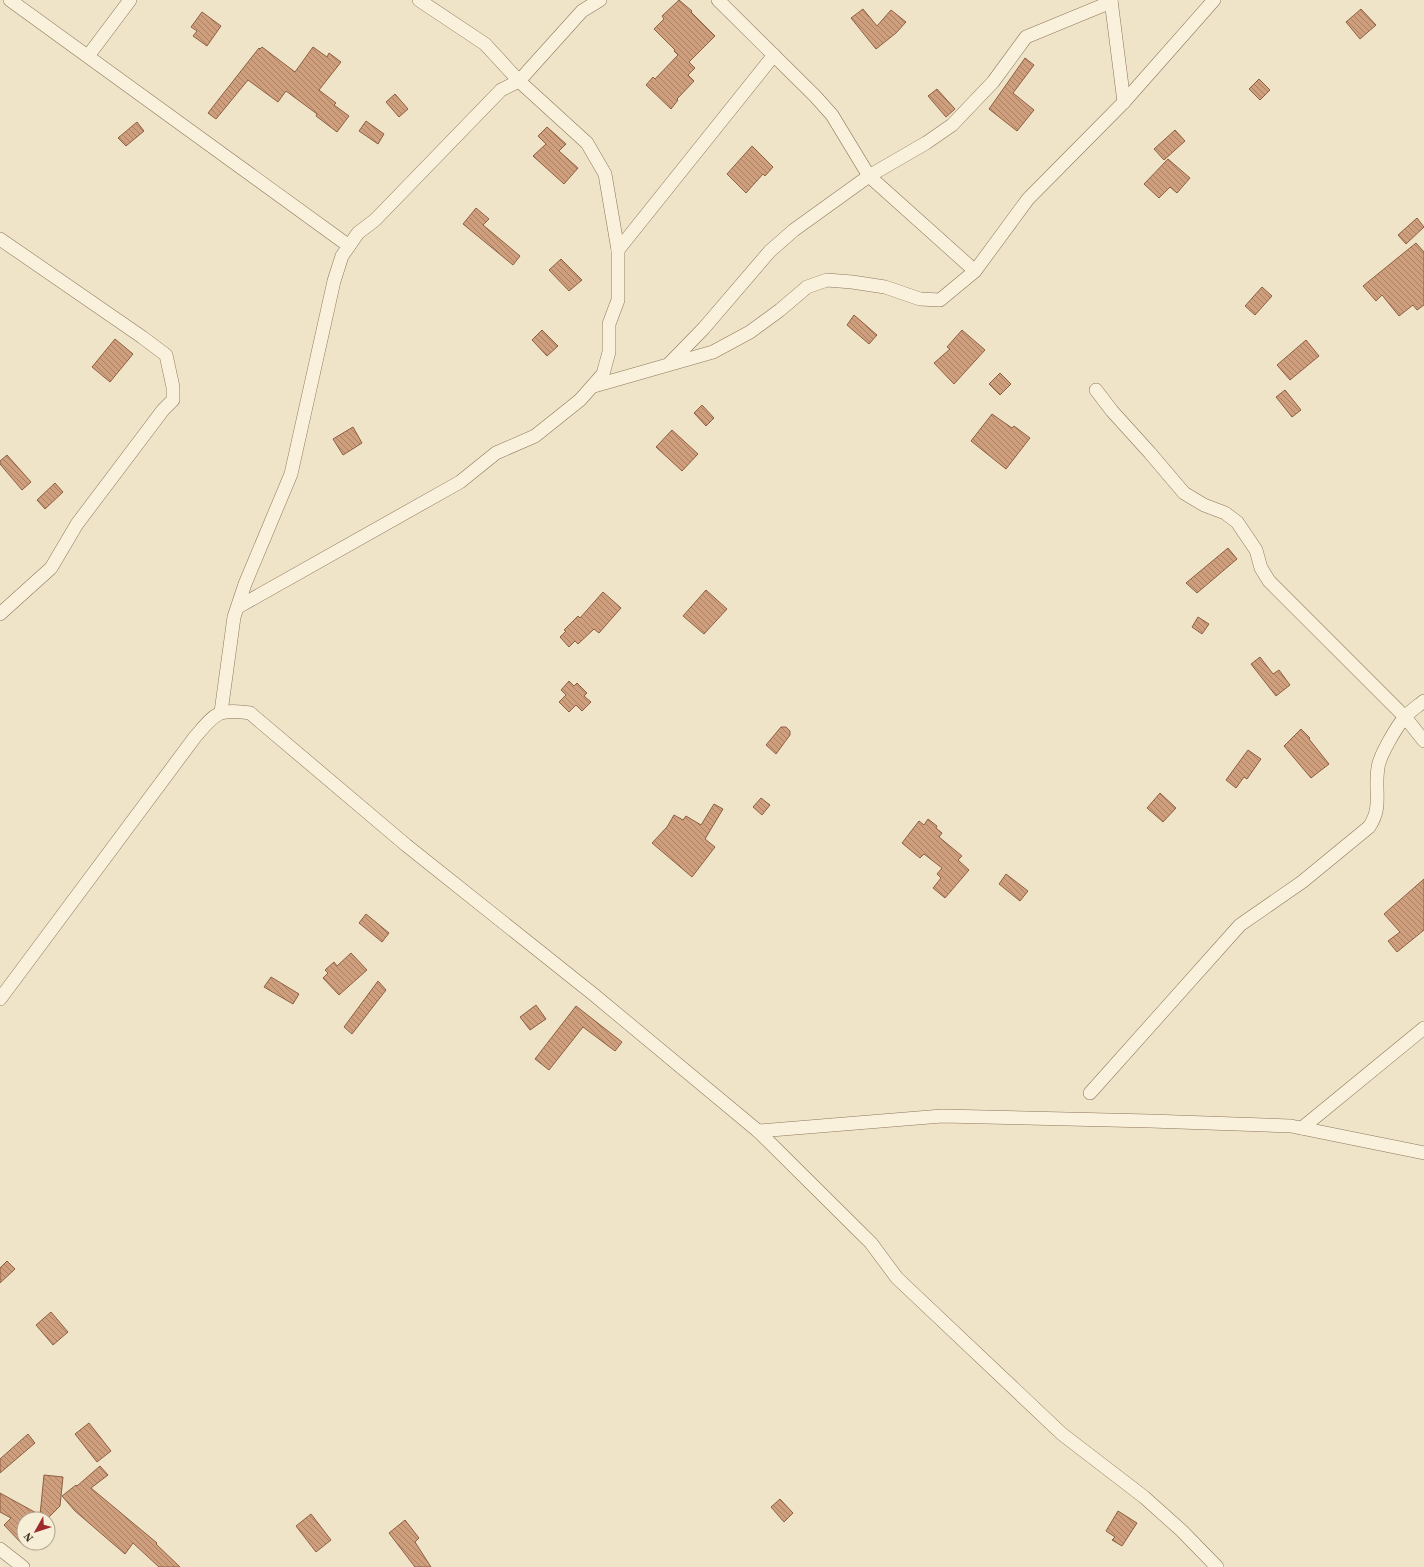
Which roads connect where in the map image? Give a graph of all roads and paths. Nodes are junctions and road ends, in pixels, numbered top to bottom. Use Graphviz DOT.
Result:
graph roads {
  1 [pos="10,0"];
  2 [pos="130,0"];
  3 [pos="419,0"];
  4 [pos="600,0"];
  5 [pos="718,0"];
  6 [pos="1214,0"];
  7 [pos="1111,1"];
  8 [pos="774,55"];
  9 [pos="88,56"];
  10 [pos="519,81"];
  11 [pos="1124,102"];
  12 [pos="869,176"];
  13 [pos="0,239"];
  14 [pos="349,246"];
  15 [pos="618,250"];
  16 [pos="975,271"];
  17 [pos="670,363"];
  18 [pos="594,386"];
  19 [pos="1096,390"];
  20 [pos="238,607"];
  21 [pos="0,614"];
  22 [pos="1424,701"];
  23 [pos="221,712"];
  24 [pos="1405,717"];
  25 [pos="1424,740"];
  26 [pos="0,999"];
  27 [pos="1424,1028"];
  28 [pos="1090,1092"];
  29 [pos="1302,1128"];
  30 [pos="758,1131"];
  31 [pos="1424,1153"];
  32 [pos="0,1549"];
  33 [pos="23,1567"];
  34 [pos="1217,1567"];
  1 -- 9 [label="street"];
  2 -- 9 [label="street"];
  3 -- 10 [label="street"];
  4 -- 10 [label="street"];
  5 -- 8 [label="street"];
  6 -- 11 [label="street"];
  7 -- 11 [label="street"];
  7 -- 12 [label="street"];
  8 -- 12 [label="street"];
  8 -- 15 [label="street"];
  9 -- 14 [label="street"];
  10 -- 14 [label="street"];
  10 -- 15 [label="street"];
  11 -- 16 [label="street"];
  12 -- 16 [label="street"];
  12 -- 17 [label="street"];
  13 -- 21 [label="street"];
  14 -- 20 [label="street"];
  15 -- 18 [label="street"];
  16 -- 17 [label="street"];
  17 -- 18 [label="street"];
  18 -- 20 [label="street"];
  19 -- 24 [label="street"];
  20 -- 23 [label="street"];
  22 -- 24 [label="street"];
  23 -- 26 [label="street"];
  23 -- 30 [label="street"];
  24 -- 25 [label="street"];
  24 -- 28 [label="street"];
  27 -- 29 [label="street"];
  29 -- 30 [label="street"];
  29 -- 31 [label="street"];
  30 -- 34 [label="street"];
  32 -- 33 [label="street"];
}
